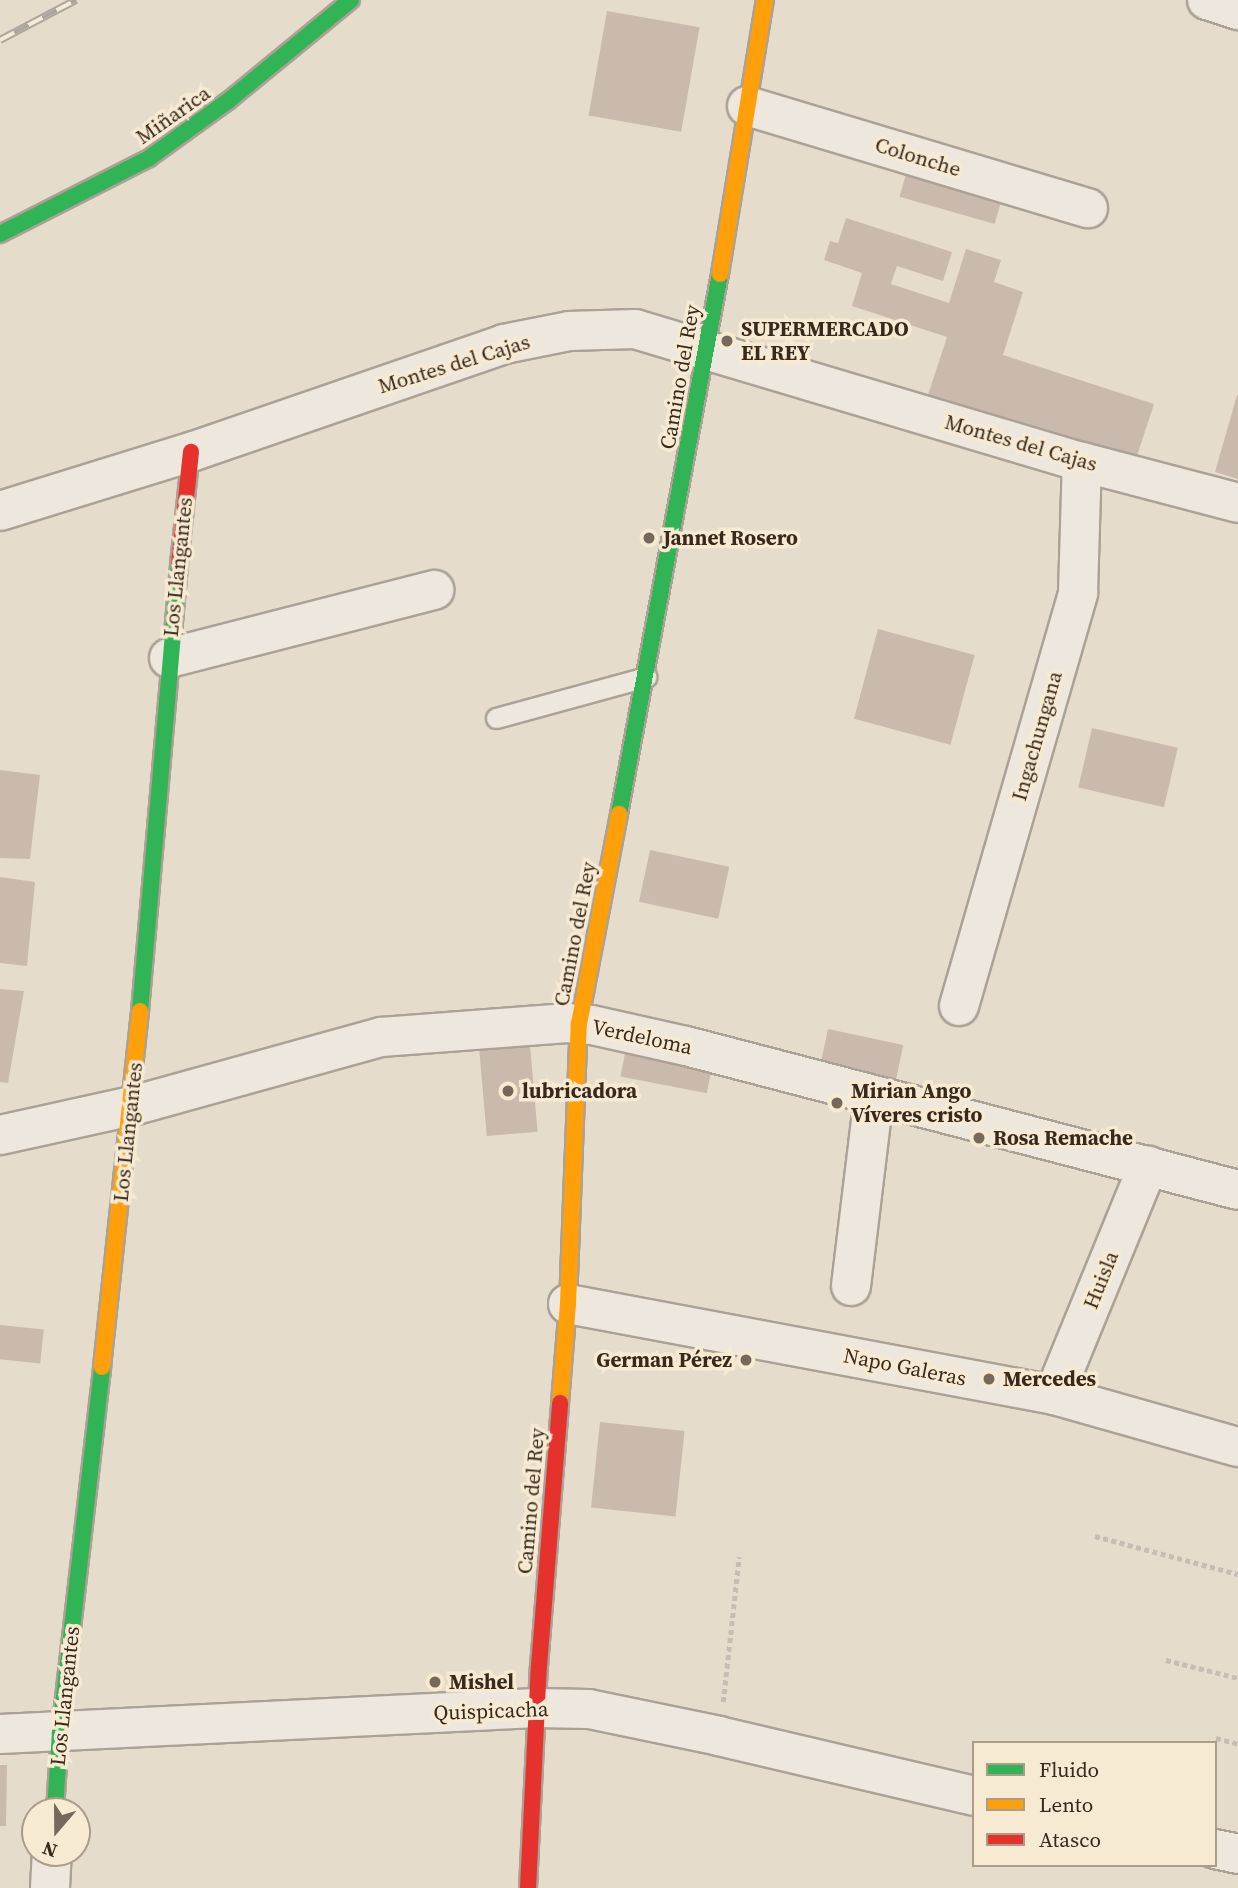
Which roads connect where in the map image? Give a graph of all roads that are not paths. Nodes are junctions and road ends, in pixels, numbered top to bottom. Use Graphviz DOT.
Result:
graph roads {
  1 [pos="351,0"];
  2 [pos="765,0"];
  3 [pos="1207,0"];
  4 [pos="1238,10"];
  5 [pos="747,106"];
  6 [pos="1088,208"];
  7 [pos="0,234"];
  8 [pos="708,350"];
  9 [pos="191,452"];
  10 [pos="1083,462"];
  11 [pos="1238,503"];
  12 [pos="0,511"];
  13 [pos="434,590"];
  14 [pos="169,658"];
  15 [pos="646,677"];
  16 [pos="496,718"];
  17 [pos="959,1006"];
  18 [pos="579,1024"];
  19 [pos="874,1097"];
  20 [pos="132,1106"];
  21 [pos="0,1135"];
  22 [pos="1148,1166"];
  23 [pos="1238,1190"];
  24 [pos="851,1286"];
  25 [pos="568,1304"];
  26 [pos="1054,1395"];
  27 [pos="1238,1447"];
  28 [pos="536,1709"];
  29 [pos="60,1732"];
  30 [pos="0,1734"];
  31 [pos="972,1796"];
  32 [pos="56,1797"];
  33 [pos="1217,1849"];
  34 [pos="1238,1854"];
  35 [pos="51,1867"];
  36 [pos="50,1888"];
  37 [pos="528,1888"];
  1 -- 7 [label="street, Miñarica"];
  2 -- 5 [label="street, Camino del Rey"];
  3 -- 4 [label="street"];
  5 -- 6 [label="street, Colonche"];
  5 -- 8 [label="street, Camino del Rey"];
  8 -- 9 [label="street, Montes del Cajas"];
  8 -- 10 [label="street, Montes del Cajas"];
  8 -- 15 [label="street, Camino del Rey"];
  9 -- 12 [label="street, Montes del Cajas"];
  9 -- 14 [label="street, Los Llangantes"];
  10 -- 11 [label="street, Montes del Cajas"];
  10 -- 17 [label="street, Ingachungana"];
  13 -- 14 [label="street"];
  14 -- 20 [label="street, Los Llangantes"];
  15 -- 16 [label="lane"];
  15 -- 18 [label="street, Camino del Rey"];
  18 -- 19 [label="street, Verdeloma"];
  18 -- 20 [label="street, Verdeloma"];
  18 -- 25 [label="street, Camino del Rey"];
  19 -- 22 [label="street, Verdeloma"];
  19 -- 24 [label="street"];
  20 -- 21 [label="street, Verdeloma"];
  20 -- 29 [label="street, Los Llangantes"];
  22 -- 23 [label="street, Verdeloma"];
  22 -- 26 [label="street, Huisla"];
  25 -- 26 [label="street, Napo Galeras"];
  25 -- 28 [label="street, Camino del Rey"];
  26 -- 27 [label="street, Napo Galeras"];
  28 -- 29 [label="street, Quispicacha"];
  28 -- 31 [label="street, Quispicacha"];
  28 -- 37 [label="street, Camino del Rey"];
  29 -- 30 [label="street, Quispicacha"];
  29 -- 32 [label="street, Los Llangantes"];
  33 -- 34 [label="street"];
  35 -- 36 [label="street"];
}
